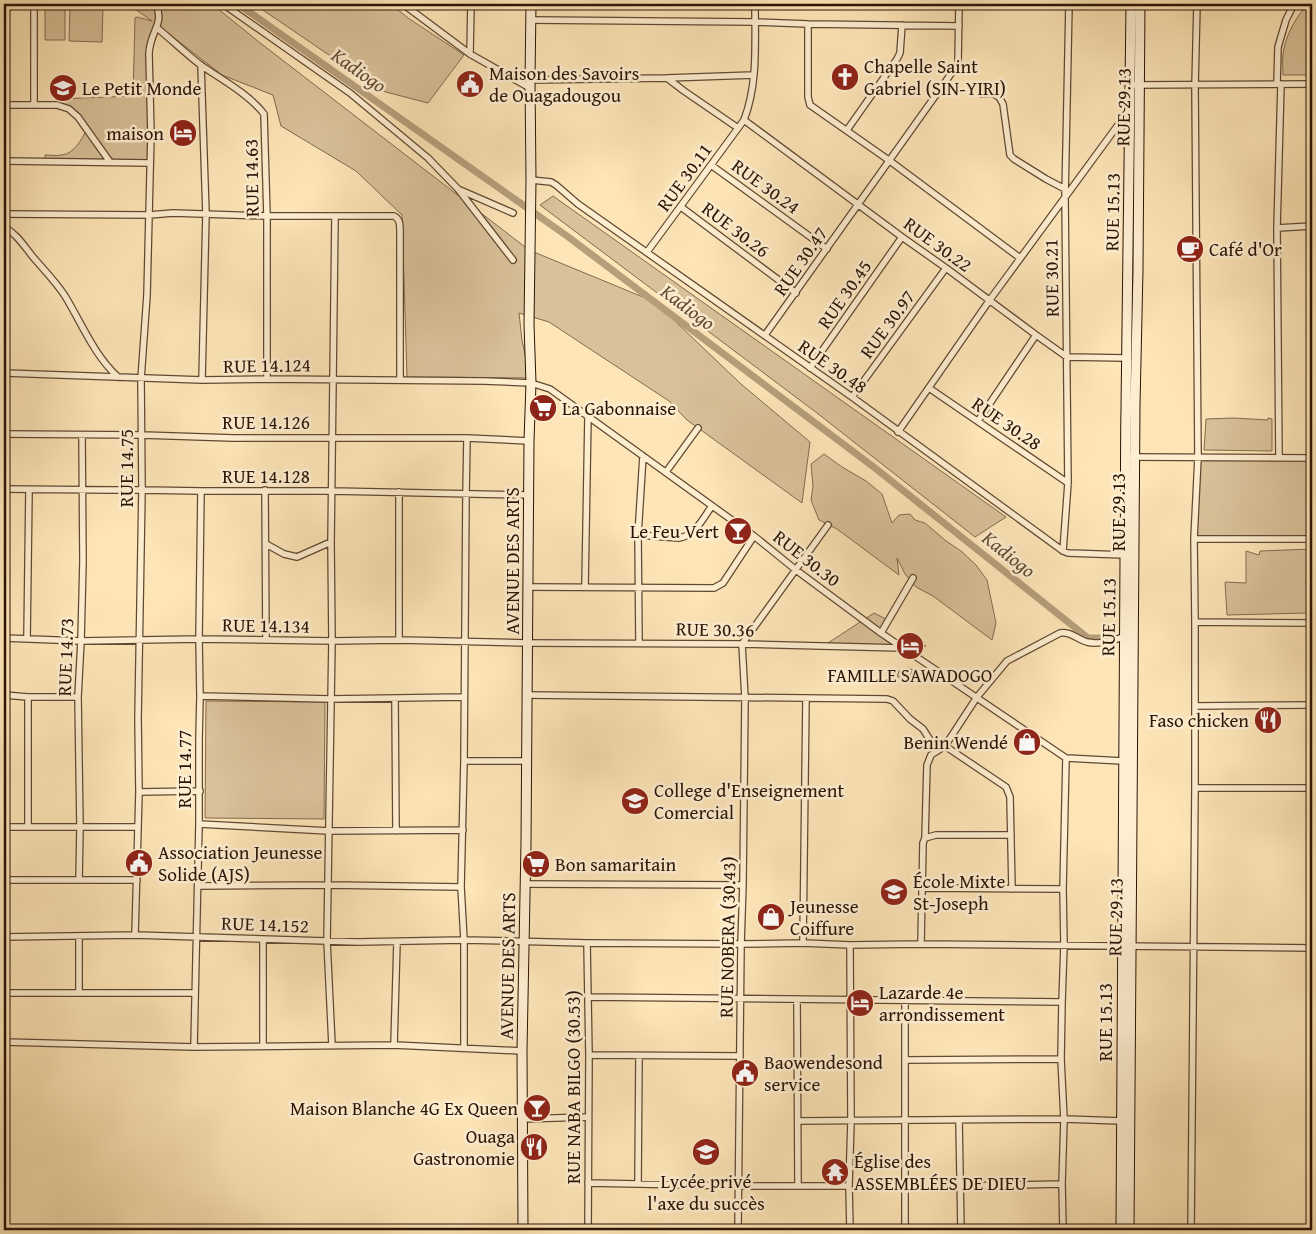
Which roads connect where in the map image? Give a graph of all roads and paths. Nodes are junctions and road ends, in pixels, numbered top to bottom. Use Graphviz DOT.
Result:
graph roads {
  1 [pos="34,4"];
  2 [pos="156,4"];
  3 [pos="223,4"];
  4 [pos="403,4"];
  5 [pos="471,4"];
  6 [pos="531,4"];
  7 [pos="755,4"];
  8 [pos="958,4"];
  9 [pos="1069,4"];
  10 [pos="1131,4"];
  11 [pos="1140,4"];
  12 [pos="1197,4"];
  13 [pos="1294,4"];
  14 [pos="531,20"];
  15 [pos="755,22"];
  16 [pos="808,24"];
  17 [pos="902,25"];
  18 [pos="958,26"];
  19 [pos="157,28"];
  20 [pos="470,54"];
  21 [pos="202,65"];
  22 [pos="754,75"];
  23 [pos="667,78"];
  24 [pos="530,84"];
  25 [pos="1279,84"];
  26 [pos="1312,84"];
  27 [pos="1134,85"];
  28 [pos="1195,86"];
  29 [pos="982,94"];
  30 [pos="4,105"];
  31 [pos="34,105"];
  32 [pos="1130,109"];
  33 [pos="744,120"];
  34 [pos="738,128"];
  35 [pos="847,130"];
  36 [pos="890,160"];
  37 [pos="4,161"];
  38 [pos="110,162"];
  39 [pos="150,163"];
  40 [pos="711,165"];
  41 [pos="531,180"];
  42 [pos="458,189"];
  43 [pos="1065,189"];
  44 [pos="1065,197"];
  45 [pos="858,204"];
  46 [pos="681,207"];
  47 [pos="513,213"];
  48 [pos="4,214"];
  49 [pos="206,214"];
  50 [pos="149,215"];
  51 [pos="267,216"];
  52 [pos="335,216"];
  53 [pos="1312,226"];
  54 [pos="4,227"];
  55 [pos="1277,228"];
  56 [pos="902,237"];
  57 [pos="827,248"];
  58 [pos="647,252"];
  59 [pos="1020,258"];
  60 [pos="513,260"];
  61 [pos="946,268"];
  62 [pos="796,293"];
  63 [pos="989,301"];
  64 [pos="765,335"];
  65 [pos="1036,335"];
  66 [pos="1067,356"];
  67 [pos="1126,358"];
  68 [pos="810,368"];
  69 [pos="4,373"];
  70 [pos="118,377"];
  71 [pos="141,379"];
  72 [pos="267,379"];
  73 [pos="334,379"];
  74 [pos="202,380"];
  75 [pos="400,380"];
  76 [pos="531,383"];
  77 [pos="929,388"];
  78 [pos="852,397"];
  79 [pos="588,416"];
  80 [pos="978,421"];
  81 [pos="698,428"];
  82 [pos="898,432"];
  83 [pos="4,434"];
  84 [pos="82,435"];
  85 [pos="142,435"];
  86 [pos="332,437"];
  87 [pos="467,438"];
  88 [pos="529,441"];
  89 [pos="643,456"];
  90 [pos="1125,457"];
  91 [pos="1198,457"];
  92 [pos="1135,458"];
  93 [pos="1278,458"];
  94 [pos="1312,458"];
  95 [pos="666,472"];
  96 [pos="1068,483"];
  97 [pos="4,489"];
  98 [pos="29,490"];
  99 [pos="83,490"];
  100 [pos="142,490"];
  101 [pos="265,490"];
  102 [pos="332,490"];
  103 [pos="201,491"];
  104 [pos="398,492"];
  105 [pos="466,494"];
  106 [pos="528,495"];
  107 [pos="712,506"];
  108 [pos="828,525"];
  109 [pos="638,536"];
  110 [pos="754,536"];
  111 [pos="1194,539"];
  112 [pos="1312,539"];
  113 [pos="331,542"];
  114 [pos="266,544"];
  115 [pos="1063,551"];
  116 [pos="1125,555"];
  117 [pos="796,570"];
  118 [pos="913,578"];
  119 [pos="528,586"];
  120 [pos="585,587"];
  121 [pos="639,588"];
  122 [pos="1196,622"];
  123 [pos="1312,623"];
  124 [pos="881,633"];
  125 [pos="1124,637"];
  126 [pos="4,638"];
  127 [pos="27,639"];
  128 [pos="199,639"];
  129 [pos="81,640"];
  130 [pos="140,640"];
  131 [pos="266,640"];
  132 [pos="400,640"];
  133 [pos="332,641"];
  134 [pos="465,641"];
  135 [pos="527,643"];
  136 [pos="639,644"];
  137 [pos="742,644"];
  138 [pos="903,648"];
  139 [pos="4,695"];
  140 [pos="527,695"];
  141 [pos="200,696"];
  142 [pos="28,697"];
  143 [pos="464,697"];
  144 [pos="977,697"];
  145 [pos="78,698"];
  146 [pos="745,698"];
  147 [pos="806,698"];
  148 [pos="330,699"];
  149 [pos="395,699"];
  150 [pos="1312,705"];
  151 [pos="1195,706"];
  152 [pos="945,746"];
  153 [pos="1066,758"];
  154 [pos="464,761"];
  155 [pos="526,761"];
  156 [pos="1123,761"];
  157 [pos="1196,788"];
  158 [pos="1312,788"];
  159 [pos="200,791"];
  160 [pos="139,792"];
  161 [pos="199,824"];
  162 [pos="28,826"];
  163 [pos="4,827"];
  164 [pos="80,827"];
  165 [pos="137,827"];
  166 [pos="462,830"];
  167 [pos="329,831"];
  168 [pos="396,831"];
  169 [pos="1011,835"];
  170 [pos="925,838"];
  171 [pos="4,880"];
  172 [pos="79,880"];
  173 [pos="136,880"];
  174 [pos="524,884"];
  175 [pos="329,885"];
  176 [pos="743,885"];
  177 [pos="198,886"];
  178 [pos="461,887"];
  179 [pos="922,888"];
  180 [pos="1063,889"];
  181 [pos="1012,890"];
  182 [pos="135,935"];
  183 [pos="79,936"];
  184 [pos="4,937"];
  185 [pos="197,937"];
  186 [pos="264,940"];
  187 [pos="464,940"];
  188 [pos="327,941"];
  189 [pos="524,941"];
  190 [pos="397,942"];
  191 [pos="587,943"];
  192 [pos="803,943"];
  193 [pos="741,944"];
  194 [pos="921,944"];
  195 [pos="850,945"];
  196 [pos="1064,945"];
  197 [pos="1126,946"];
  198 [pos="1194,947"];
  199 [pos="1312,948"];
  200 [pos="4,993"];
  201 [pos="79,993"];
  202 [pos="195,993"];
  203 [pos="588,997"];
  204 [pos="740,1000"];
  205 [pos="796,1000"];
  206 [pos="851,1000"];
  207 [pos="905,1000"];
  208 [pos="1062,1002"];
  209 [pos="4,1042"];
  210 [pos="332,1045"];
  211 [pos="394,1045"];
  212 [pos="263,1046"];
  213 [pos="194,1047"];
  214 [pos="464,1048"];
  215 [pos="522,1051"];
  216 [pos="588,1055"];
  217 [pos="640,1056"];
  218 [pos="740,1056"];
  219 [pos="1061,1059"];
  220 [pos="906,1060"];
  221 [pos="588,1117"];
  222 [pos="522,1119"];
  223 [pos="906,1120"];
  224 [pos="960,1120"];
  225 [pos="1064,1120"];
  226 [pos="798,1121"];
  227 [pos="851,1121"];
  228 [pos="1122,1121"];
  229 [pos="588,1183"];
  230 [pos="638,1183"];
  231 [pos="1062,1184"];
  232 [pos="739,1186"];
  233 [pos="798,1186"];
  234 [pos="849,1186"];
  235 [pos="961,1186"];
  236 [pos="523,1230"];
  237 [pos="588,1230"];
  238 [pos="738,1230"];
  239 [pos="850,1230"];
  240 [pos="905,1230"];
  241 [pos="961,1230"];
  242 [pos="1063,1230"];
  243 [pos="1121,1230"];
  244 [pos="1129,1230"];
  245 [pos="1191,1230"];
  1 -- 31 [label="street"];
  2 -- 19 [label="street, RUE 14.75"];
  3 -- 42 [label="street"];
  4 -- 20 [label="street"];
  5 -- 20 [label="street"];
  6 -- 14 [label="main road, AVENUE DES ARTS"];
  7 -- 15 [label="street"];
  8 -- 18 [label="street, RUE 30.47"];
  9 -- 43 [label="street, RUE 30.21"];
  10 -- 27 [label="main road, RUE 15.13"];
  11 -- 27 [label="main road, RUE 29.13"];
  12 -- 28 [label="street"];
  13 -- 25 [label="street"];
  14 -- 15 [label="street"];
  14 -- 24 [label="main road, AVENUE DES ARTS"];
  15 -- 16 [label="street"];
  15 -- 22 [label="street"];
  16 -- 17 [label="street"];
  16 -- 35 [label="street"];
  17 -- 18 [label="street"];
  17 -- 35 [label="street"];
  18 -- 36 [label="street, RUE 30.47"];
  19 -- 21 [label="street, RUE 14.63"];
  19 -- 39 [label="street, RUE 14.75"];
  20 -- 24 [label="street"];
  21 -- 49 [label="street"];
  21 -- 51 [label="street, RUE 14.63"];
  22 -- 23 [label="street"];
  22 -- 33 [label="street"];
  23 -- 24 [label="street"];
  23 -- 34 [label="street"];
  24 -- 41 [label="main road, AVENUE DES ARTS"];
  25 -- 26 [label="street"];
  25 -- 28 [label="street"];
  25 -- 55 [label="street"];
  27 -- 28 [label="street"];
  27 -- 32 [label="main road, RUE 15.13"];
  27 -- 92 [label="main road, RUE 29.13"];
  28 -- 91 [label="street"];
  29 -- 43 [label="street"];
  30 -- 31 [label="street"];
  31 -- 38 [label="street"];
  32 -- 44 [label="street"];
  32 -- 67 [label="main road, RUE 15.13"];
  33 -- 34 [label="street, RUE 30.11"];
  33 -- 45 [label="street, RUE 30.22"];
  34 -- 40 [label="street, RUE 30.11"];
  35 -- 36 [label="street"];
  36 -- 45 [label="street, RUE 30.47"];
  36 -- 59 [label="street"];
  37 -- 38 [label="street"];
  38 -- 39 [label="street"];
  39 -- 50 [label="street, RUE 14.75"];
  40 -- 46 [label="street, RUE 30.11"];
  40 -- 57 [label="street, RUE 30.24"];
  41 -- 58 [label="street, RUE 30.48"];
  41 -- 76 [label="main road, AVENUE DES ARTS"];
  42 -- 47 [label="street"];
  42 -- 60 [label="street"];
  43 -- 44 [label="street, RUE 30.21"];
  44 -- 59 [label="street"];
  44 -- 66 [label="street, RUE 30.21"];
  45 -- 56 [label="street, RUE 30.22"];
  45 -- 57 [label="street, RUE 30.47"];
  46 -- 58 [label="street, RUE 30.11"];
  46 -- 62 [label="street, RUE 30.26"];
  48 -- 50 [label="street"];
  49 -- 50 [label="street"];
  49 -- 51 [label="street"];
  49 -- 74 [label="street"];
  50 -- 71 [label="street, RUE 14.75"];
  51 -- 52 [label="street"];
  51 -- 72 [label="street, RUE 14.63"];
  52 -- 73 [label="street"];
  52 -- 75 [label="street"];
  53 -- 55 [label="street"];
  54 -- 70 [label="street"];
  55 -- 93 [label="street"];
  56 -- 61 [label="street, RUE 30.22"];
  56 -- 68 [label="street, RUE 30.45"];
  57 -- 62 [label="street, RUE 30.47"];
  58 -- 64 [label="street, RUE 30.48"];
  59 -- 63 [label="street"];
  61 -- 63 [label="street, RUE 30.22"];
  61 -- 78 [label="street, RUE 30.97"];
  62 -- 64 [label="street, RUE 30.47"];
  63 -- 65 [label="street, RUE 30.22"];
  63 -- 77 [label="street"];
  64 -- 68 [label="street, RUE 30.48"];
  65 -- 66 [label="street, RUE 30.22"];
  65 -- 80 [label="street"];
  66 -- 67 [label="street"];
  66 -- 96 [label="street, RUE 30.21"];
  67 -- 90 [label="main road, RUE 15.13"];
  68 -- 78 [label="street, RUE 30.48"];
  69 -- 70 [label="street, RUE 14.124"];
  70 -- 71 [label="street, RUE 14.124"];
  71 -- 74 [label="street, RUE 14.124"];
  71 -- 85 [label="street, RUE 14.75"];
  72 -- 73 [label="street, RUE 14.124"];
  72 -- 74 [label="street, RUE 14.124"];
  73 -- 75 [label="street, RUE 14.124"];
  73 -- 86 [label="street"];
  75 -- 76 [label="street, RUE 14.124"];
  76 -- 79 [label="street, RUE 30.30"];
  76 -- 88 [label="main road, AVENUE DES ARTS"];
  77 -- 80 [label="street, RUE 30.28"];
  77 -- 82 [label="street"];
  78 -- 82 [label="street, RUE 30.48"];
  79 -- 89 [label="street, RUE 30.30"];
  79 -- 120 [label="street"];
  80 -- 96 [label="street, RUE 30.28"];
  81 -- 95 [label="street"];
  82 -- 115 [label="street, RUE 30.48"];
  83 -- 84 [label="street, RUE 14.126"];
  84 -- 85 [label="street, RUE 14.126"];
  84 -- 99 [label="street, RUE 14.73"];
  85 -- 86 [label="street, RUE 14.126"];
  85 -- 100 [label="street, RUE 14.75"];
  86 -- 87 [label="street, RUE 14.126"];
  86 -- 102 [label="street"];
  87 -- 88 [label="street, RUE 14.126"];
  87 -- 105 [label="street"];
  88 -- 106 [label="main road, AVENUE DES ARTS"];
  89 -- 95 [label="street, RUE 30.30"];
  89 -- 109 [label="street"];
  90 -- 92 [label="street"];
  90 -- 116 [label="main road, RUE 15.13"];
  91 -- 92 [label="street"];
  91 -- 93 [label="street"];
  91 -- 111 [label="street"];
  92 -- 197 [label="main road, RUE 29.13"];
  93 -- 94 [label="street"];
  95 -- 107 [label="street, RUE 30.30"];
  96 -- 115 [label="street, RUE 30.21"];
  97 -- 98 [label="street, RUE 14.128"];
  98 -- 99 [label="street, RUE 14.128"];
  98 -- 127 [label="street"];
  99 -- 100 [label="street, RUE 14.128"];
  99 -- 129 [label="street, RUE 14.73"];
  100 -- 103 [label="street, RUE 14.128"];
  100 -- 130 [label="street, RUE 14.75"];
  101 -- 102 [label="street, RUE 14.128"];
  101 -- 103 [label="street, RUE 14.128"];
  101 -- 114 [label="street"];
  102 -- 104 [label="street, RUE 14.128"];
  102 -- 113 [label="street"];
  103 -- 128 [label="street, RUE 14.77"];
  104 -- 105 [label="street, RUE 14.128"];
  104 -- 132 [label="street"];
  105 -- 106 [label="street, RUE 14.128"];
  105 -- 134 [label="street"];
  106 -- 119 [label="main road, AVENUE DES ARTS"];
  107 -- 109 [label="street"];
  107 -- 110 [label="street, RUE 30.30"];
  108 -- 117 [label="street"];
  109 -- 121 [label="street"];
  110 -- 117 [label="street, RUE 30.30"];
  110 -- 121 [label="street"];
  111 -- 112 [label="street"];
  111 -- 122 [label="street"];
  113 -- 114 [label="street"];
  113 -- 133 [label="street"];
  114 -- 131 [label="street"];
  115 -- 116 [label="street, RUE 30.48"];
  116 -- 125 [label="main road, RUE 15.13"];
  117 -- 124 [label="street, RUE 30.30"];
  117 -- 137 [label="street"];
  118 -- 124 [label="street"];
  119 -- 120 [label="street"];
  119 -- 135 [label="main road, AVENUE DES ARTS"];
  120 -- 121 [label="street"];
  121 -- 136 [label="street"];
  122 -- 123 [label="street"];
  122 -- 151 [label="street"];
  124 -- 138 [label="street, RUE 30.30"];
  125 -- 144 [label="street"];
  125 -- 156 [label="main road, RUE 15.13"];
  126 -- 127 [label="street, RUE 14.134"];
  127 -- 129 [label="street, RUE 14.134"];
  128 -- 130 [label="street, RUE 14.134"];
  128 -- 131 [label="street, RUE 14.134"];
  128 -- 141 [label="street, RUE 14.77"];
  129 -- 130 [label="street, RUE 14.134"];
  129 -- 145 [label="street, RUE 14.73"];
  130 -- 160 [label="street, RUE 14.75"];
  131 -- 133 [label="street, RUE 14.134"];
  132 -- 133 [label="street, RUE 14.134"];
  132 -- 134 [label="street, RUE 14.134"];
  133 -- 148 [label="street"];
  134 -- 135 [label="street, RUE 14.134"];
  134 -- 143 [label="street"];
  135 -- 136 [label="street, RUE 30.36"];
  135 -- 140 [label="main road, AVENUE DES ARTS"];
  136 -- 137 [label="street, RUE 30.36"];
  137 -- 138 [label="street, RUE 30.36"];
  137 -- 146 [label="street, RUE NOBERA (30.43)"];
  138 -- 144 [label="street, RUE 30.30"];
  139 -- 142 [label="street"];
  140 -- 146 [label="street"];
  140 -- 155 [label="main road, AVENUE DES ARTS"];
  141 -- 148 [label="street"];
  141 -- 159 [label="street, RUE 14.77"];
  142 -- 145 [label="street"];
  142 -- 162 [label="street"];
  143 -- 149 [label="street"];
  143 -- 154 [label="street"];
  144 -- 152 [label="street"];
  144 -- 153 [label="street, RUE 30.30"];
  145 -- 164 [label="street, RUE 14.73"];
  146 -- 147 [label="street"];
  146 -- 176 [label="street, RUE NOBERA (30.43)"];
  147 -- 152 [label="street"];
  147 -- 192 [label="street"];
  148 -- 149 [label="street"];
  148 -- 167 [label="street"];
  149 -- 168 [label="street"];
  150 -- 151 [label="street"];
  151 -- 157 [label="street"];
  152 -- 169 [label="street"];
  152 -- 170 [label="street"];
  153 -- 156 [label="street"];
  153 -- 180 [label="street"];
  154 -- 155 [label="street"];
  154 -- 166 [label="street"];
  155 -- 174 [label="main road, AVENUE DES ARTS"];
  156 -- 197 [label="main road, RUE 15.13"];
  157 -- 158 [label="street"];
  157 -- 198 [label="street"];
  159 -- 160 [label="street"];
  159 -- 161 [label="street, RUE 14.77"];
  160 -- 165 [label="street, RUE 14.75"];
  161 -- 167 [label="street"];
  161 -- 177 [label="street, RUE 14.77"];
  162 -- 163 [label="street"];
  162 -- 164 [label="street"];
  164 -- 165 [label="street"];
  164 -- 172 [label="street, RUE 14.73"];
  165 -- 173 [label="street, RUE 14.75"];
  166 -- 168 [label="street"];
  166 -- 178 [label="street"];
  167 -- 168 [label="street"];
  167 -- 175 [label="street"];
  169 -- 170 [label="street"];
  169 -- 181 [label="street"];
  170 -- 179 [label="street"];
  171 -- 172 [label="street"];
  172 -- 173 [label="street"];
  173 -- 182 [label="street, RUE 14.75"];
  174 -- 176 [label="street"];
  174 -- 189 [label="main road, AVENUE DES ARTS"];
  175 -- 177 [label="street"];
  175 -- 178 [label="street"];
  175 -- 188 [label="street"];
  176 -- 193 [label="street, RUE NOBERA (30.43)"];
  177 -- 185 [label="street, RUE 14.77"];
  178 -- 187 [label="street"];
  179 -- 181 [label="street"];
  179 -- 194 [label="street"];
  180 -- 181 [label="street"];
  180 -- 196 [label="street"];
  182 -- 183 [label="street, RUE 14.152"];
  182 -- 185 [label="street, RUE 14.152"];
  183 -- 184 [label="street, RUE 14.152"];
  183 -- 201 [label="street"];
  185 -- 186 [label="street, RUE 14.152"];
  185 -- 202 [label="street, RUE 14.77"];
  186 -- 188 [label="street, RUE 14.152"];
  186 -- 212 [label="street"];
  187 -- 189 [label="street, RUE 14.152"];
  187 -- 190 [label="street, RUE 14.152"];
  187 -- 214 [label="street"];
  188 -- 190 [label="street, RUE 14.152"];
  188 -- 210 [label="street"];
  189 -- 191 [label="street, RUE 14.152"];
  189 -- 215 [label="main road, AVENUE DES ARTS"];
  190 -- 211 [label="street"];
  191 -- 193 [label="street, RUE 14.152"];
  191 -- 203 [label="street, RUE NABA BILGO (30.53)"];
  192 -- 193 [label="street, RUE 14.152"];
  192 -- 195 [label="street, RUE 14.152"];
  193 -- 204 [label="street, RUE NOBERA (30.43)"];
  194 -- 195 [label="street, RUE 14.152"];
  194 -- 196 [label="street, RUE 14.152"];
  195 -- 206 [label="street"];
  196 -- 197 [label="street, RUE 14.152"];
  196 -- 208 [label="street"];
  197 -- 198 [label="street, RUE 14.152"];
  197 -- 228 [label="main road, RUE 15.13"];
  197 -- 244 [label="main road, RUE 29.13"];
  198 -- 199 [label="street, RUE 14.152"];
  198 -- 245 [label="street"];
  200 -- 201 [label="street"];
  201 -- 202 [label="street"];
  202 -- 213 [label="street, RUE 14.77"];
  203 -- 204 [label="street"];
  203 -- 216 [label="street, RUE NABA BILGO (30.53)"];
  204 -- 205 [label="street"];
  204 -- 218 [label="street, RUE NOBERA (30.43)"];
  205 -- 206 [label="street"];
  205 -- 226 [label="street"];
  206 -- 207 [label="street"];
  206 -- 227 [label="street"];
  207 -- 208 [label="street"];
  207 -- 220 [label="street"];
  208 -- 219 [label="street"];
  209 -- 213 [label="street"];
  210 -- 211 [label="street"];
  210 -- 212 [label="street"];
  211 -- 214 [label="street"];
  212 -- 213 [label="street"];
  214 -- 215 [label="street"];
  215 -- 222 [label="main road, AVENUE DES ARTS"];
  216 -- 217 [label="street"];
  216 -- 221 [label="street, RUE NABA BILGO (30.53)"];
  217 -- 218 [label="street"];
  217 -- 230 [label="street"];
  218 -- 232 [label="street, RUE NOBERA (30.43)"];
  219 -- 220 [label="street"];
  219 -- 225 [label="street"];
  220 -- 223 [label="street"];
  221 -- 222 [label="street"];
  221 -- 229 [label="street, RUE NABA BILGO (30.53)"];
  222 -- 236 [label="main road, AVENUE DES ARTS"];
  223 -- 224 [label="street"];
  223 -- 227 [label="street"];
  223 -- 240 [label="street"];
  224 -- 225 [label="street"];
  224 -- 235 [label="street"];
  225 -- 228 [label="street"];
  225 -- 231 [label="street"];
  226 -- 227 [label="street"];
  226 -- 233 [label="street"];
  227 -- 234 [label="street"];
  228 -- 243 [label="main road, RUE 15.13"];
  229 -- 230 [label="street"];
  229 -- 237 [label="street, RUE NABA BILGO (30.53)"];
  230 -- 232 [label="street"];
  231 -- 235 [label="street"];
  231 -- 242 [label="street"];
  232 -- 233 [label="street"];
  232 -- 238 [label="street, RUE NOBERA (30.43)"];
  233 -- 234 [label="street"];
  234 -- 239 [label="street"];
  235 -- 241 [label="street"];
}
